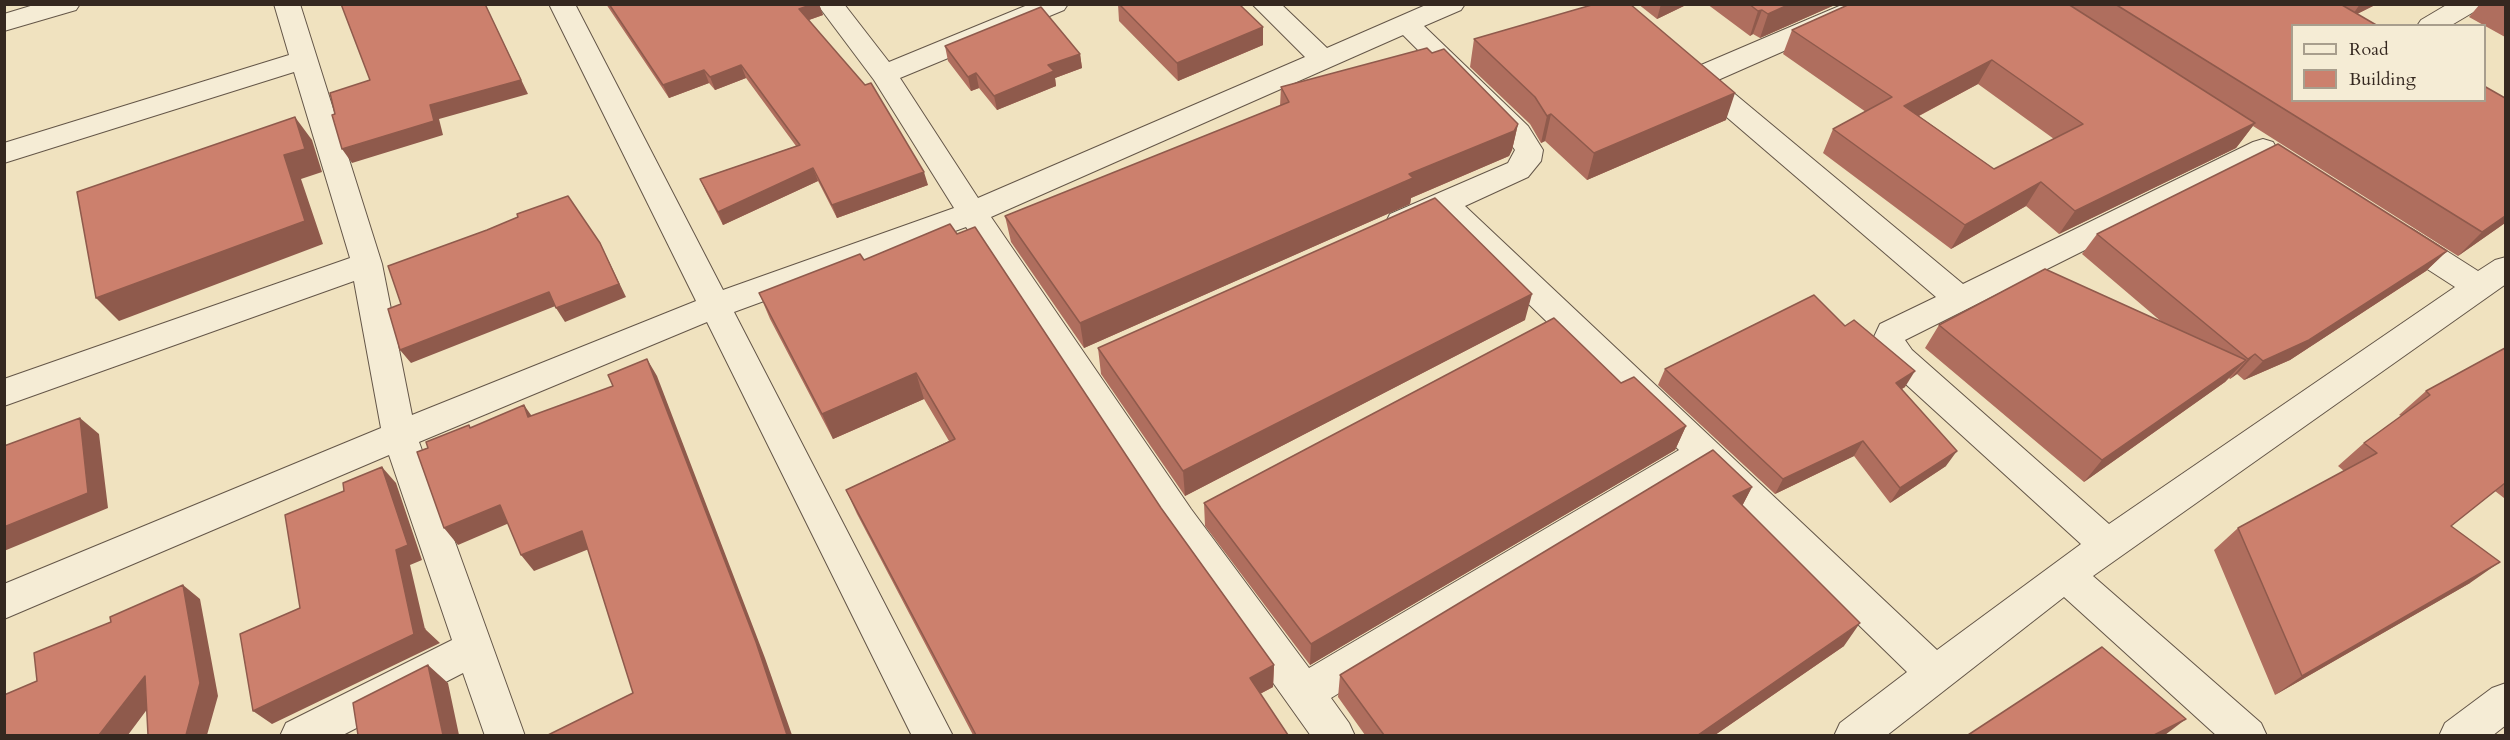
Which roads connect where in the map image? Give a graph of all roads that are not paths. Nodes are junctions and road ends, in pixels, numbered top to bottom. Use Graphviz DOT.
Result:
graph roads {
  1 [pos="68,4"];
  2 [pos="287,4"];
  3 [pos="562,4"];
  4 [pos="830,4"];
  5 [pos="1055,4"];
  6 [pos="1265,4"];
  7 [pos="1452,4"];
  8 [pos="1869,4"];
  9 [pos="2468,4"];
  10 [pos="4,23"];
  11 [pos="1407,24"];
  12 [pos="2433,24"];
  13 [pos="304,60"];
  14 [pos="1324,60"];
  15 [pos="884,74"];
  16 [pos="2233,130"];
  17 [pos="4,153"];
  18 [pos="1443,203"];
  19 [pos="972,213"];
  20 [pos="2381,224"];
  21 [pos="1378,232"];
  22 [pos="367,264"];
  23 [pos="2492,278"];
  24 [pos="1960,299"];
  25 [pos="715,306"];
  26 [pos="1563,317"];
  27 [pos="1532,334"];
  28 [pos="4,393"];
  29 [pos="399,435"];
  30 [pos="1704,453"];
  31 [pos="1209,504"];
  32 [pos="1178,520"];
  33 [pos="2107,545"];
  34 [pos="2066,575"];
  35 [pos="4,602"];
  36 [pos="474,648"];
  37 [pos="1935,673"];
  38 [pos="1304,693"];
  39 [pos="2505,701"];
  40 [pos="300,735"];
  41 [pos="505,735"];
  42 [pos="933,735"];
  43 [pos="1335,735"];
  44 [pos="1854,735"];
  45 [pos="2247,735"];
  46 [pos="2459,735"];
  1 -- 10 [label="street"];
  2 -- 13 [label="street"];
  3 -- 25 [label="street"];
  4 -- 15 [label="street"];
  5 -- 15 [label="street"];
  6 -- 14 [label="street"];
  7 -- 11 [label="street"];
  8 -- 24 [label="street"];
  9 -- 12 [label="street"];
  11 -- 14 [label="street"];
  11 -- 18 [label="street"];
  13 -- 17 [label="street"];
  13 -- 22 [label="street"];
  14 -- 19 [label="street"];
  15 -- 19 [label="street"];
  16 -- 24 [label="street"];
  18 -- 21 [label="street"];
  18 -- 26 [label="street"];
  19 -- 25 [label="street"];
  19 -- 32 [label="street"];
  20 -- 23 [label="street"];
  22 -- 28 [label="street"];
  22 -- 29 [label="street"];
  23 -- 33 [label="street"];
  24 -- 33 [label="street"];
  25 -- 29 [label="street"];
  25 -- 42 [label="street"];
  26 -- 27 [label="street"];
  26 -- 30 [label="street"];
  29 -- 35 [label="street"];
  29 -- 36 [label="street"];
  30 -- 37 [label="street"];
  30 -- 38 [label="street"];
  31 -- 32 [label="street"];
  32 -- 38 [label="street"];
  33 -- 34 [label="street"];
  34 -- 37 [label="street"];
  34 -- 45 [label="street"];
  36 -- 40 [label="street"];
  36 -- 41 [label="street"];
  37 -- 44 [label="street"];
  38 -- 43 [label="street"];
  39 -- 46 [label="street"];
}
